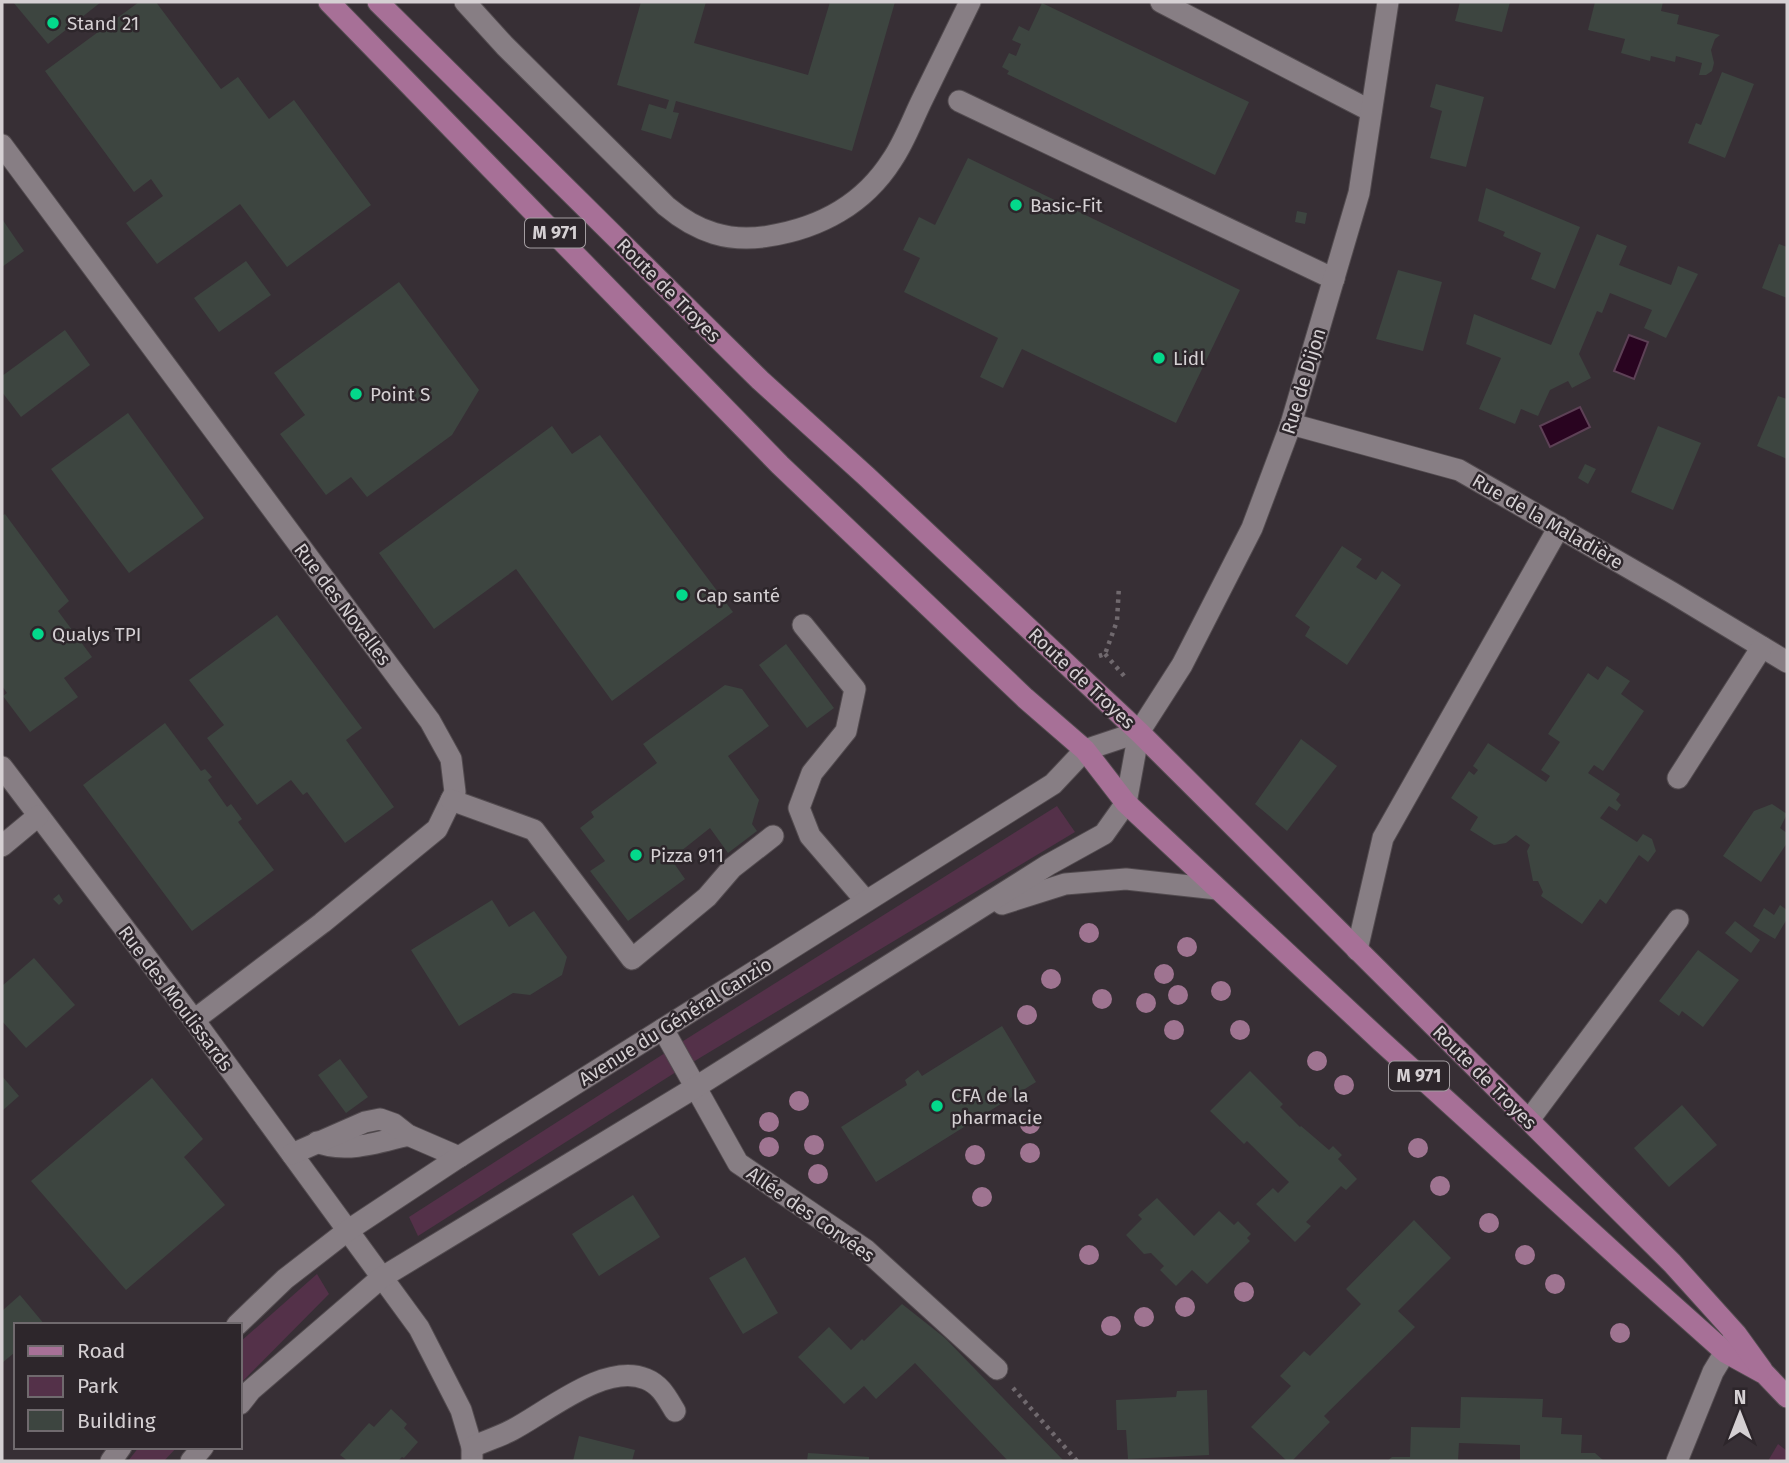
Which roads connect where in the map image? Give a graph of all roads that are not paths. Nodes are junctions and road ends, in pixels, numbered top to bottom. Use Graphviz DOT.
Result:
graph roads {
  1 [pos="329,2"];
  2 [pos="378,2"];
  3 [pos="465,2"];
  4 [pos="970,2"];
  5 [pos="1161,2"];
  6 [pos="1388,2"];
  7 [pos="959,101"];
  8 [pos="1371,111"];
  9 [pos="2,145"];
  10 [pos="1334,279"];
  11 [pos="1291,424"];
  12 [pos="1559,527"];
  13 [pos="803,625"];
  14 [pos="1762,647"];
  15 [pos="1787,662"];
  16 [pos="1133,739"];
  17 [pos="1085,750"];
  18 [pos="2,767"];
  19 [pos="1678,778"];
  20 [pos="451,800"];
  21 [pos="1126,803"];
  22 [pos="38,816"];
  23 [pos="772,836"];
  24 [pos="2,846"];
  25 [pos="1217,889"];
  26 [pos="866,901"];
  27 [pos="973,914"];
  28 [pos="1678,920"];
  29 [pos="1357,950"];
  30 [pos="194,1020"];
  31 [pos="663,1029"];
  32 [pos="696,1087"];
  33 [pos="1529,1120"];
  34 [pos="292,1154"];
  35 [pos="459,1157"];
  36 [pos="348,1231"];
  37 [pos="381,1278"];
  38 [pos="239,1323"];
  39 [pos="1730,1343"];
  40 [pos="997,1369"];
  41 [pos="1787,1397"];
  42 [pos="242,1401"];
  43 [pos="675,1411"];
  44 [pos="472,1454"];
  45 [pos="1677,1461"];
  1 -- 17 [label="main road, M 971"];
  2 -- 16 [label="main road, Route de Troyes / M 971"];
  3 -- 4 [label="street"];
  5 -- 8 [label="street"];
  6 -- 8 [label="street, Rue de Dijon"];
  7 -- 10 [label="street"];
  8 -- 10 [label="street, Rue de Dijon"];
  9 -- 20 [label="street, Rue des Novalles"];
  10 -- 11 [label="street, Rue de Dijon"];
  11 -- 12 [label="street, Rue de la Maladière"];
  11 -- 16 [label="street, Rue de Dijon"];
  12 -- 14 [label="street, Rue de la Maladière"];
  12 -- 29 [label="street"];
  13 -- 26 [label="street"];
  14 -- 15 [label="street, Rue de la Maladière"];
  14 -- 19 [label="street"];
  16 -- 17 [label="street, Avenue du Général Canzio"];
  16 -- 21 [label="street"];
  16 -- 29 [label="main road, Route de Troyes / M 971"];
  17 -- 21 [label="main road, M 971"];
  17 -- 26 [label="street, Avenue du Général Canzio"];
  18 -- 22 [label="street, Rue des Moulissards"];
  20 -- 23 [label="street"];
  20 -- 30 [label="street, Rue des Novalles"];
  21 -- 25 [label="main road, M 971"];
  21 -- 27 [label="street"];
  22 -- 24 [label="street"];
  22 -- 30 [label="street, Rue des Moulissards"];
  25 -- 27 [label="street"];
  25 -- 39 [label="main road, M 971"];
  26 -- 31 [label="street, Avenue du Général Canzio"];
  27 -- 32 [label="street"];
  28 -- 33 [label="street"];
  29 -- 33 [label="main road, Route de Troyes / M 971"];
  30 -- 34 [label="street, Rue des Moulissards"];
  31 -- 32 [label="street, Allée des Corvées"];
  31 -- 35 [label="street, Avenue du Général Canzio"];
  32 -- 37 [label="street"];
  32 -- 40 [label="street, Allée des Corvées"];
  33 -- 39 [label="main road, Route de Troyes / M 971"];
  34 -- 35 [label="street"];
  34 -- 36 [label="street, Rue des Moulissards"];
  35 -- 36 [label="street, Avenue du Général Canzio"];
  36 -- 37 [label="street, Rue des Moulissards"];
  36 -- 38 [label="street, Avenue du Général Canzio"];
  37 -- 42 [label="street"];
  37 -- 44 [label="street, Rue des Moulissards"];
  39 -- 41 [label="main road, M 971"];
  39 -- 45 [label="street"];
  43 -- 44 [label="street"];
}
